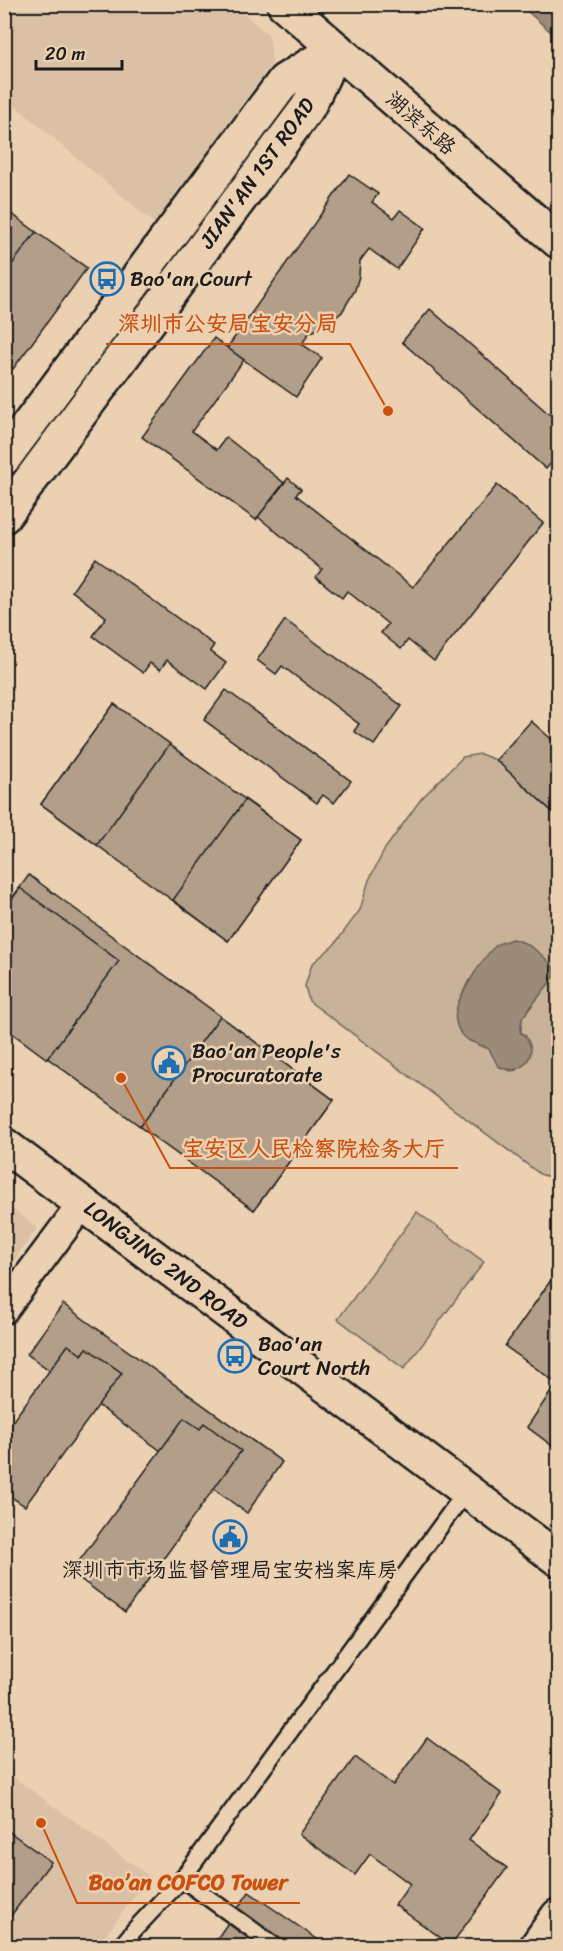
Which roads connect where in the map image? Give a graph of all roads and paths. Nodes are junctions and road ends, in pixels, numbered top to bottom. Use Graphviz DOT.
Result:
graph roads {
  1 [pos="284,4"];
  2 [pos="336,49"];
  3 [pos="558,241"];
  4 [pos="4,458"];
  5 [pos="4,516"];
  6 [pos="4,1144"];
  7 [pos="83,1203"];
  8 [pos="4,1309"];
  9 [pos="467,1490"];
  10 [pos="558,1559"];
  11 [pos="182,1879"];
  12 [pos="558,1916"];
  13 [pos="121,1947"];
  14 [pos="275,1947"];
  15 [pos="537,1947"];
  1 -- 2 [label="main road, 湖滨东路"];
  2 -- 3 [label="main road, 湖滨东路"];
  2 -- 4 [label="main road, JIAN'AN 1ST ROAD"];
  2 -- 5 [label="main road, JIAN'AN 1ST ROAD"];
  6 -- 7 [label="main road, LONGJING 2ND ROAD"];
  7 -- 8 [label="street"];
  7 -- 9 [label="main road, LONGJING 2ND ROAD"];
  9 -- 10 [label="main road, LONGJING 2ND ROAD"];
  9 -- 11 [label="lane"];
  11 -- 13 [label="lane"];
  11 -- 14 [label="lane"];
  12 -- 15 [label="main road"];
}
